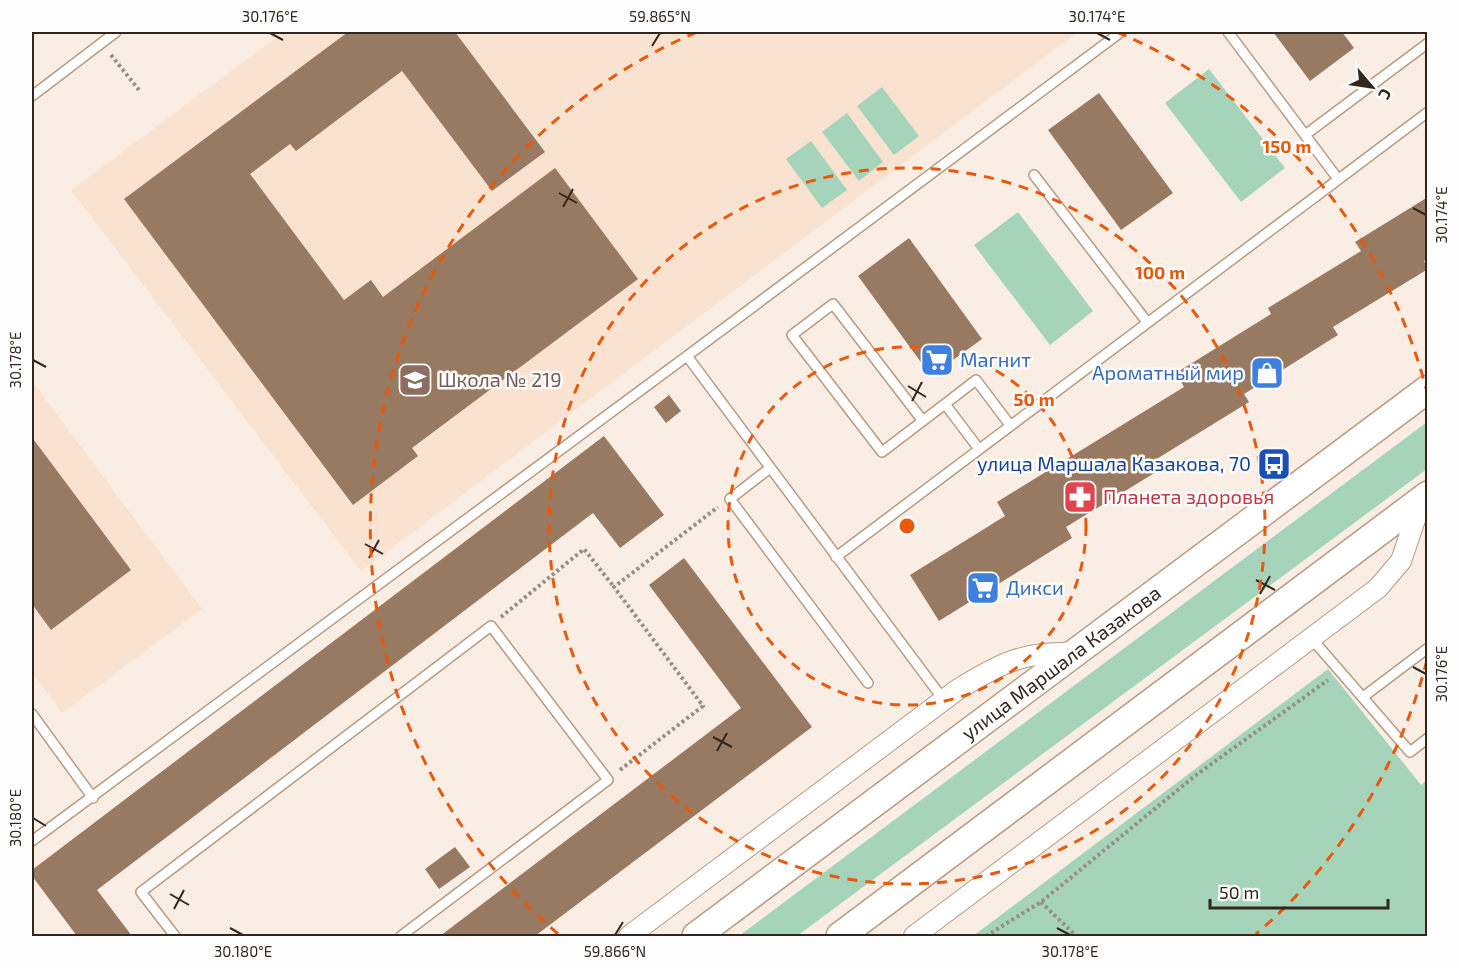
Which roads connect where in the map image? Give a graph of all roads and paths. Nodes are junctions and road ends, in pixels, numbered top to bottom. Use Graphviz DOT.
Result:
graph roads {
  1 [pos="116,32"];
  2 [pos="1121,32"];
  3 [pos="1228,32"];
  4 [pos="102,42"];
  5 [pos="1428,43"];
  6 [pos="139,90"];
  7 [pos="32,96"];
  8 [pos="1428,112"];
  9 [pos="1305,135"];
  10 [pos="1034,175"];
  11 [pos="1338,179"];
  12 [pos="1148,322"];
  13 [pos="687,356"];
  14 [pos="1428,389"];
  15 [pos="945,404"];
  16 [pos="923,421"];
  17 [pos="1010,425"];
  18 [pos="979,449"];
  19 [pos="770,468"];
  20 [pos="1425,497"];
  21 [pos="730,499"];
  22 [pos="836,556"];
  23 [pos="614,586"];
  24 [pos="491,626"];
  25 [pos="1312,639"];
  26 [pos="1428,648"];
  27 [pos="1078,653"];
  28 [pos="1341,671"];
  29 [pos="868,683"];
  30 [pos="1363,697"];
  31 [pos="943,699"];
  32 [pos="32,714"];
  33 [pos="1428,738"];
  34 [pos="608,780"];
  35 [pos="93,798"];
  36 [pos="32,841"];
  37 [pos="1041,902"];
  38 [pos="175,936"];
  39 [pos="401,936"];
  40 [pos="629,936"];
  41 [pos="696,936"];
  42 [pos="840,936"];
  43 [pos="914,936"];
  44 [pos="986,936"];
  45 [pos="1076,936"];
  1 -- 4 [label="lane"];
  2 -- 13 [label="lane"];
  3 -- 9 [label="lane"];
  4 -- 6 [label="path"];
  4 -- 7 [label="lane"];
  5 -- 9 [label="lane"];
  8 -- 11 [label="lane"];
  9 -- 11 [label="lane"];
  10 -- 12 [label="lane"];
  11 -- 12 [label="lane"];
  12 -- 17 [label="lane"];
  13 -- 19 [label="lane"];
  13 -- 35 [label="lane"];
  14 -- 27 [label="street, улица Маршала Казакова"];
  15 -- 16 [label="lane"];
  15 -- 17 [label="lane"];
  15 -- 18 [label="lane"];
  16 -- 16 [label="lane"];
  17 -- 18 [label="lane"];
  18 -- 22 [label="lane"];
  19 -- 21 [label="lane"];
  19 -- 22 [label="lane"];
  20 -- 25 [label="street"];
  20 -- 42 [label="street"];
  21 -- 23 [label="path"];
  21 -- 29 [label="lane"];
  22 -- 31 [label="lane"];
  23 -- 24 [label="path"];
  23 -- 34 [label="path"];
  24 -- 34 [label="lane"];
  24 -- 38 [label="lane"];
  25 -- 28 [label="lane"];
  25 -- 43 [label="street"];
  26 -- 30 [label="lane"];
  27 -- 31 [label="street"];
  27 -- 41 [label="street, улица Маршала Казакова"];
  28 -- 30 [label="lane"];
  28 -- 37 [label="path"];
  30 -- 33 [label="lane"];
  31 -- 40 [label="street"];
  32 -- 35 [label="lane"];
  34 -- 39 [label="lane"];
  35 -- 36 [label="lane"];
  37 -- 44 [label="path"];
  37 -- 45 [label="path"];
}
